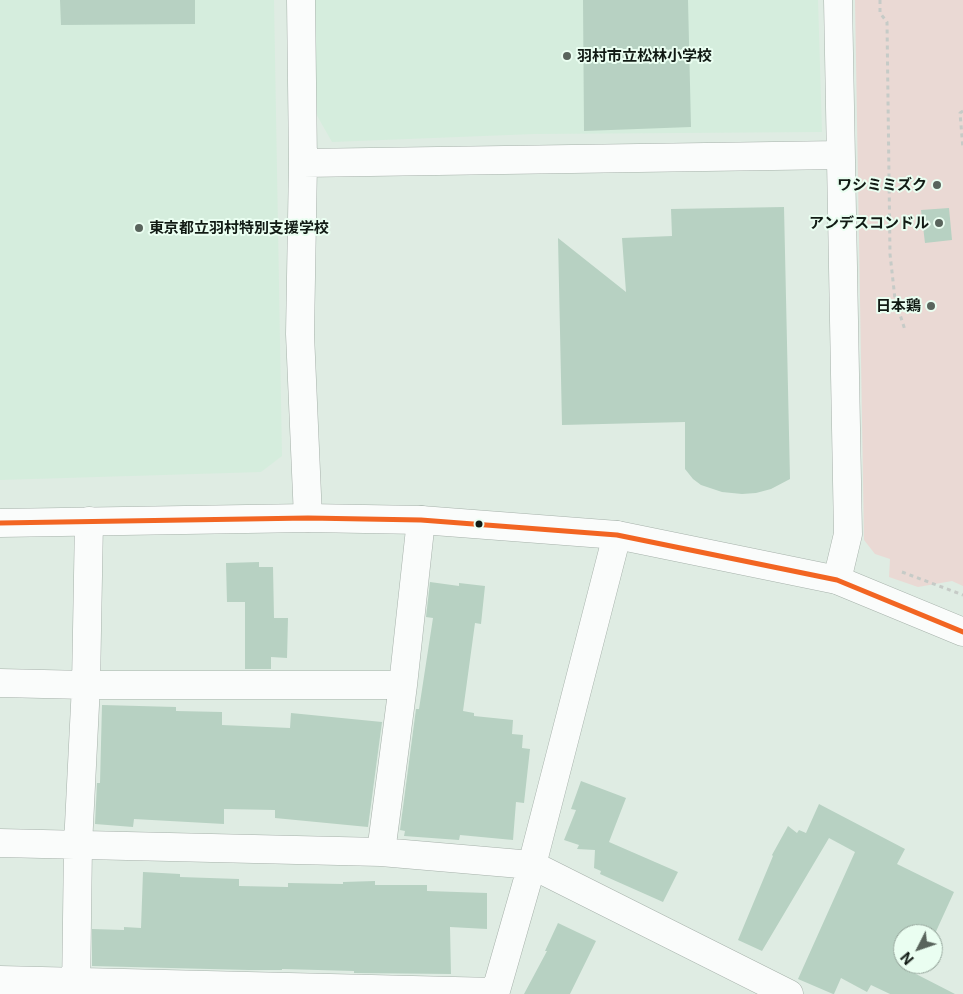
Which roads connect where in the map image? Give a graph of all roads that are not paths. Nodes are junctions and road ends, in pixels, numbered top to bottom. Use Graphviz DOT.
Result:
graph roads {
  1 [pos="301,0"];
  2 [pos="838,0"];
  3 [pos="840,155"];
  4 [pos="303,163"];
  5 [pos="308,518"];
  6 [pos="421,520"];
  7 [pos="89,522"];
  8 [pos="0,523"];
  9 [pos="617,535"];
  10 [pos="837,580"];
  11 [pos="963,632"];
  12 [pos="0,683"];
  13 [pos="86,685"];
  14 [pos="403,685"];
  15 [pos="0,843"];
  16 [pos="78,845"];
  17 [pos="381,852"];
  18 [pos="532,864"];
  19 [pos="0,980"];
  20 [pos="76,988"];
  21 [pos="495,993"];
  22 [pos="789,994"];
  1 -- 4 [label="street"];
  2 -- 3 [label="street"];
  3 -- 4 [label="street"];
  3 -- 10 [label="street"];
  4 -- 5 [label="street"];
  5 -- 6 [label="street"];
  5 -- 7 [label="street"];
  6 -- 9 [label="street"];
  6 -- 14 [label="street"];
  7 -- 8 [label="street"];
  7 -- 13 [label="street"];
  9 -- 10 [label="street"];
  9 -- 18 [label="street"];
  10 -- 11 [label="street"];
  12 -- 13 [label="street"];
  13 -- 14 [label="street"];
  13 -- 16 [label="street"];
  14 -- 17 [label="street"];
  15 -- 16 [label="street"];
  16 -- 17 [label="street"];
  16 -- 20 [label="street"];
  17 -- 18 [label="street"];
  18 -- 21 [label="street"];
  18 -- 22 [label="street"];
  19 -- 20 [label="street"];
  20 -- 21 [label="street"];
}
